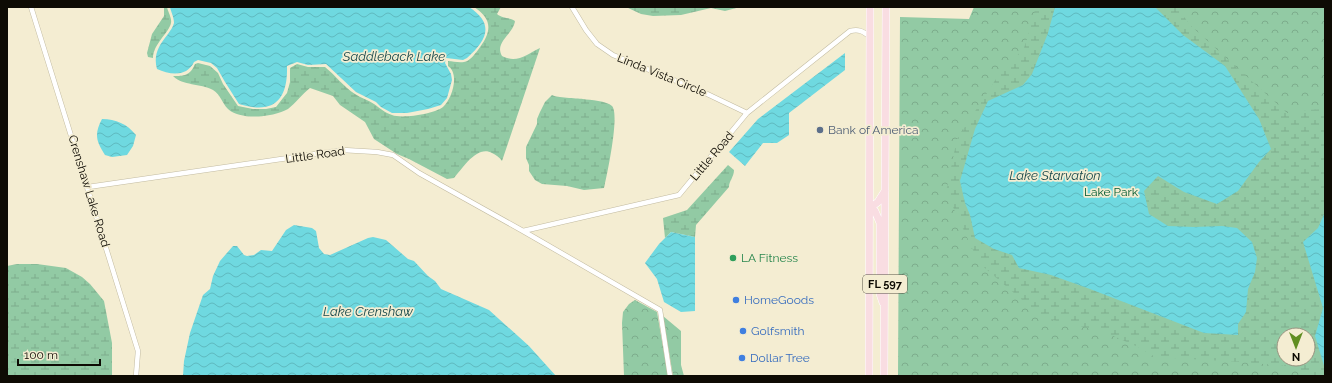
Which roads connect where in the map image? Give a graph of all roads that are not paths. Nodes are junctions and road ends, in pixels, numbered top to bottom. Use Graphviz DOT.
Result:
graph roads {
  1 [pos="31,7"];
  2 [pos="572,7"];
  3 [pos="870,7"];
  4 [pos="886,7"];
  5 [pos="870,38"];
  6 [pos="748,113"];
  7 [pos="88,187"];
  8 [pos="885,191"];
  9 [pos="870,208"];
  10 [pos="870,216"];
  11 [pos="524,231"];
  12 [pos="884,307"];
  13 [pos="136,376"];
  14 [pos="670,376"];
  15 [pos="864,376"];
  16 [pos="869,376"];
  17 [pos="884,376"];
  1 -- 7 [label="street, Crenshaw Lake Road"];
  2 -- 6 [label="street, Linda Vista Circle"];
  3 -- 5 [label="main road, FL 597"];
  4 -- 8 [label="main road, FL 597"];
  5 -- 6 [label="street, Little Road"];
  5 -- 9 [label="main road, FL 597"];
  6 -- 11 [label="street, Little Road"];
  7 -- 11 [label="street, Little Road"];
  7 -- 13 [label="street, Crenshaw Lake Road"];
  8 -- 9 [label="main road"];
  8 -- 12 [label="main road, FL 597"];
  9 -- 10 [label="main road, FL 597"];
  9 -- 12 [label="main road"];
  10 -- 15 [label="main road"];
  10 -- 16 [label="main road, FL 597"];
  11 -- 14 [label="street, Little Road"];
  12 -- 17 [label="main road, FL 597"];
}
